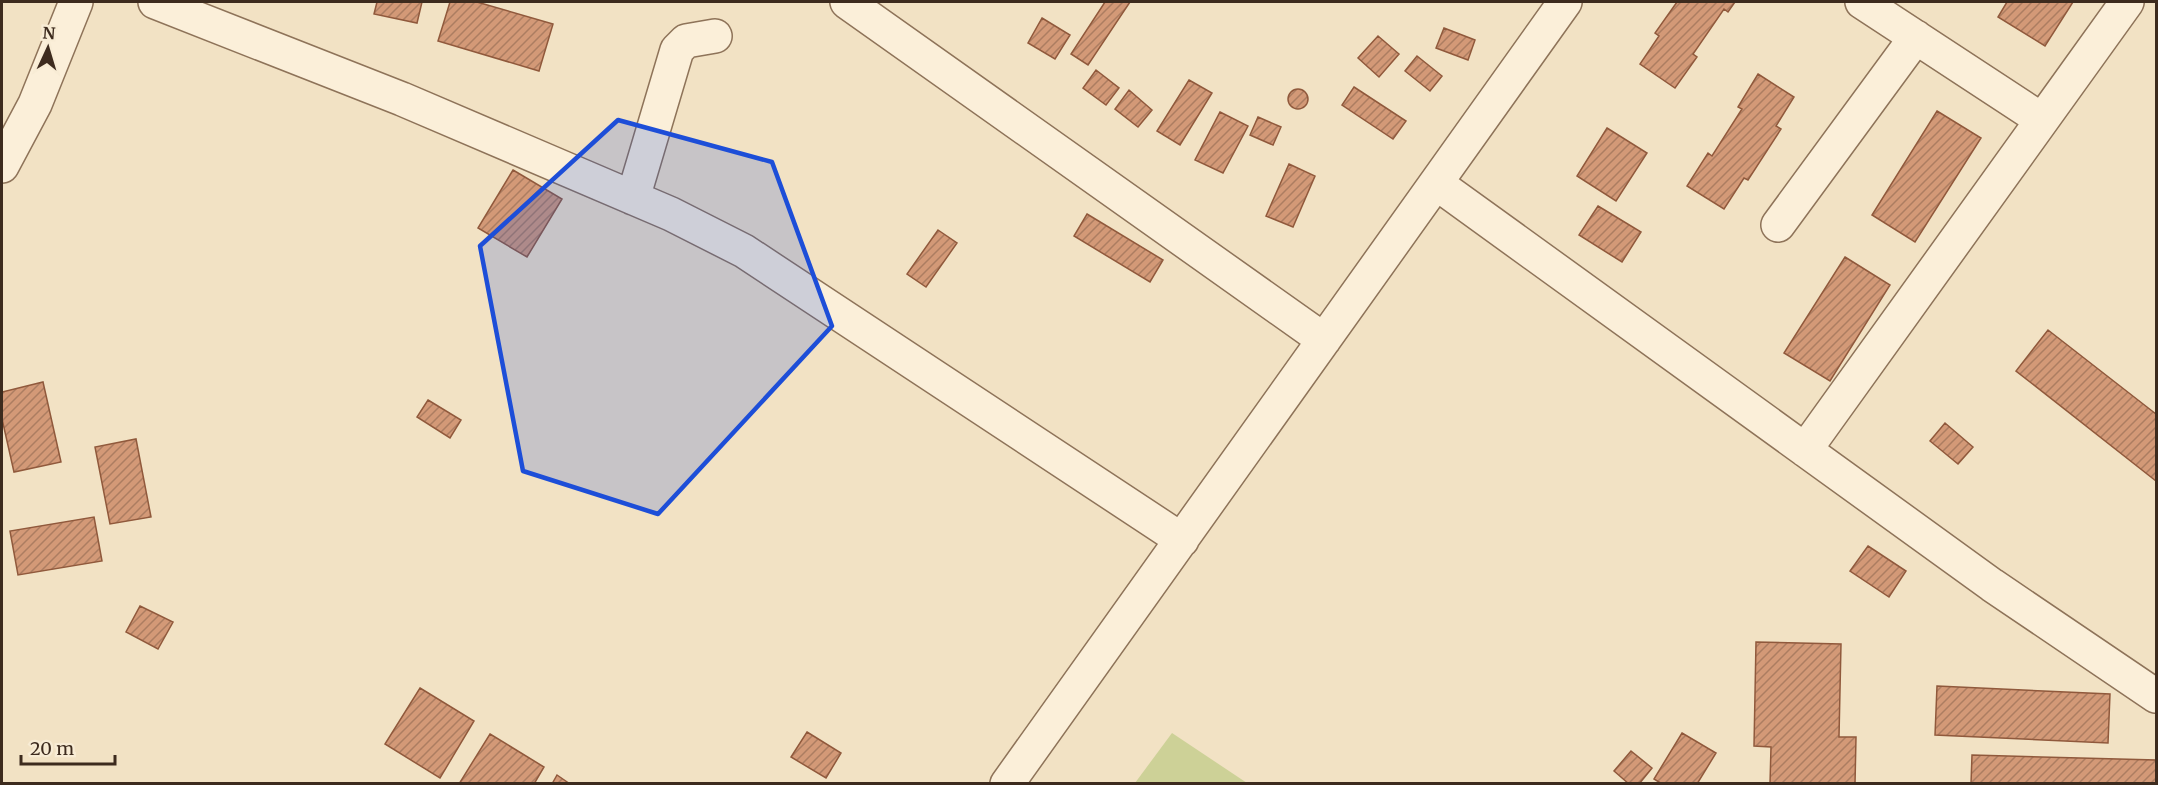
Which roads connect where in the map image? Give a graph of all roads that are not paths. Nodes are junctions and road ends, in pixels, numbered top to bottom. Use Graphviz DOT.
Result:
graph roads {
  1 [pos="76,2"];
  2 [pos="155,2"];
  3 [pos="847,2"];
  4 [pos="1565,2"];
  5 [pos="1862,2"];
  6 [pos="2127,2"];
  7 [pos="715,36"];
  8 [pos="1916,37"];
  9 [pos="2042,120"];
  10 [pos="2,166"];
  11 [pos="1436,183"];
  12 [pos="633,198"];
  13 [pos="1778,225"];
  14 [pos="1324,340"];
  15 [pos="1805,450"];
  16 [pos="1182,540"];
  17 [pos="2157,696"];
  18 [pos="1007,783"];
  1 -- 10 [label="street"];
  2 -- 12 [label="street"];
  3 -- 14 [label="street"];
  4 -- 11 [label="street"];
  5 -- 8 [label="street"];
  6 -- 9 [label="street"];
  7 -- 12 [label="street"];
  8 -- 9 [label="street"];
  8 -- 13 [label="street"];
  9 -- 15 [label="street"];
  11 -- 14 [label="street"];
  11 -- 15 [label="street"];
  12 -- 16 [label="street"];
  14 -- 16 [label="street"];
  15 -- 17 [label="street"];
  16 -- 18 [label="street"];
}
